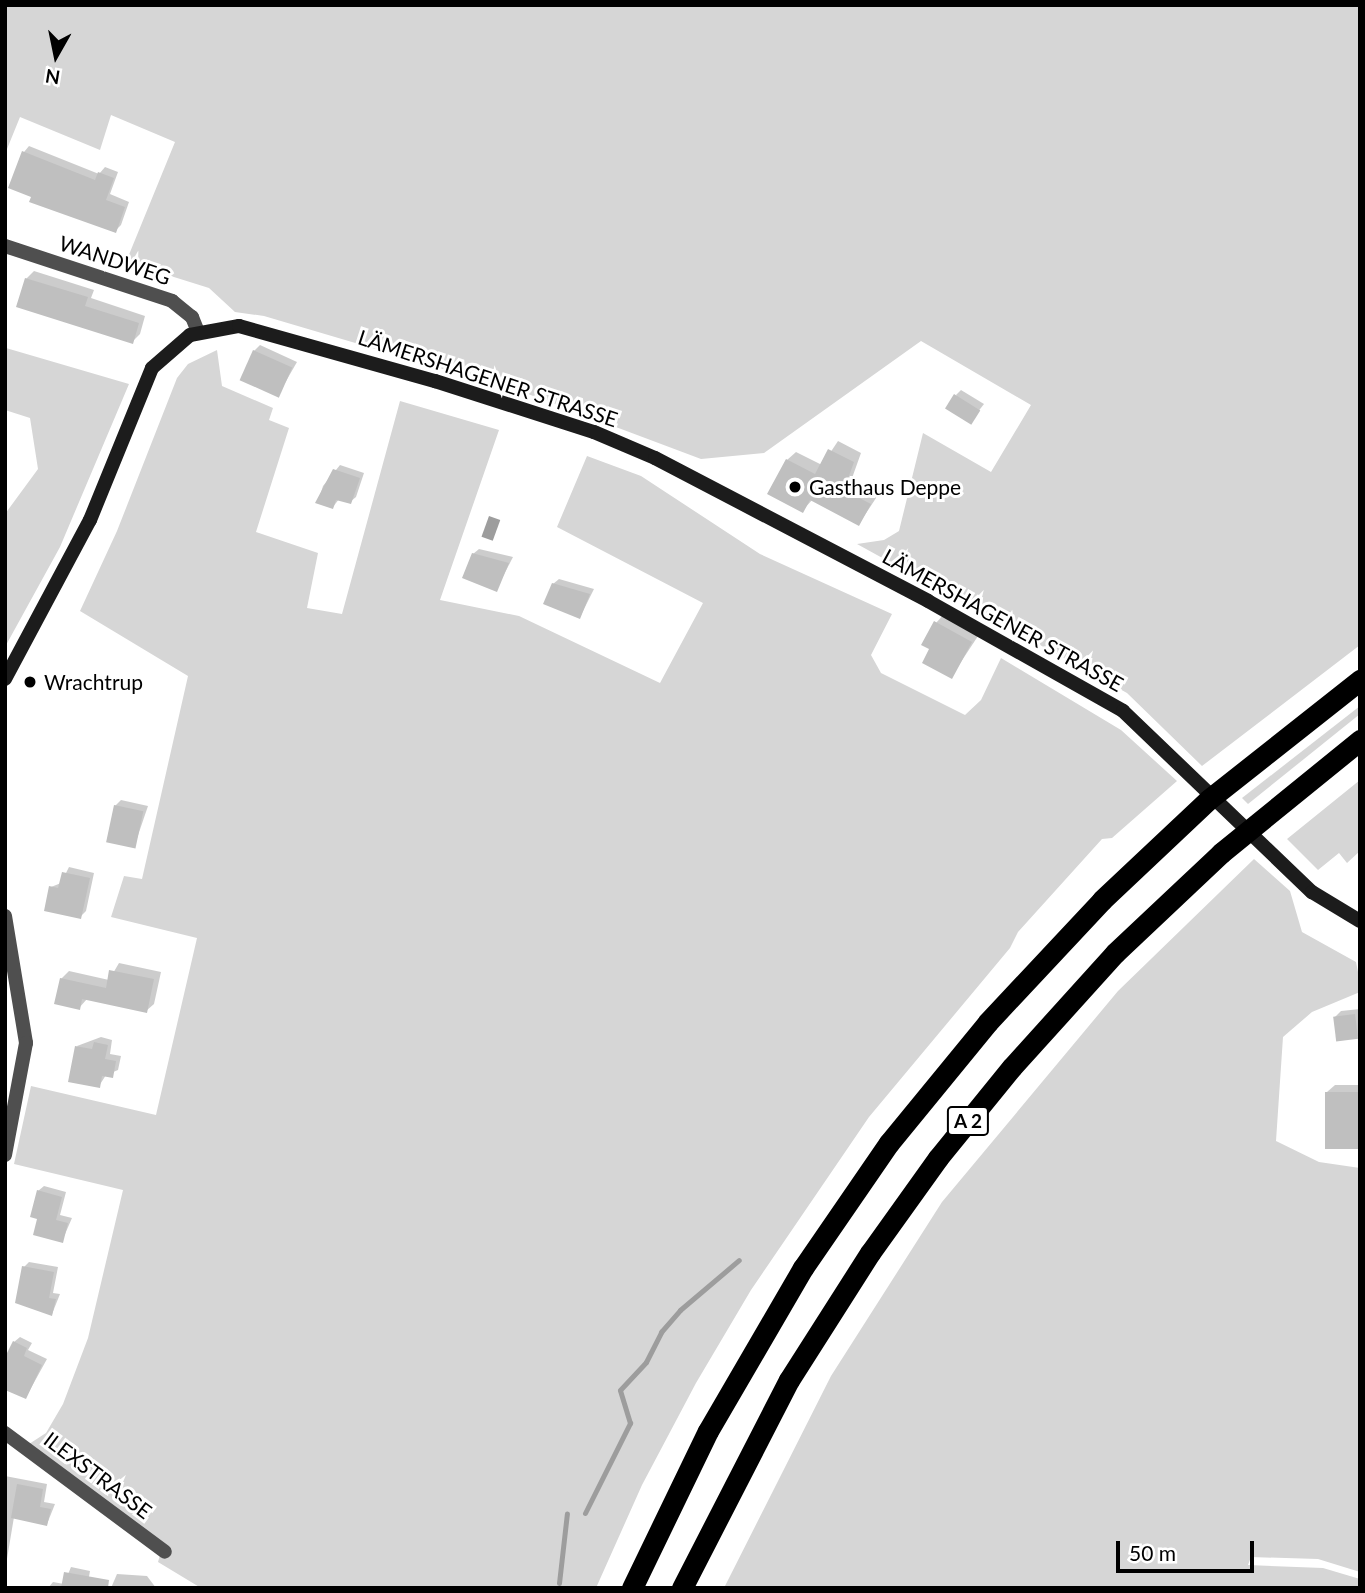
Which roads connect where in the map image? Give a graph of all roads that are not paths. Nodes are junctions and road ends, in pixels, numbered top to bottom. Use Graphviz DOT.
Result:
graph roads {
  1 [pos="5,246"];
  2 [pos="198,332"];
  3 [pos="5,679"];
  4 [pos="1360,680"];
  5 [pos="1360,740"];
  6 [pos="5,916"];
  7 [pos="1360,922"];
  8 [pos="5,1155"];
  9 [pos="5,1433"];
  10 [pos="165,1552"];
  11 [pos="632,1588"];
  12 [pos="682,1588"];
  1 -- 2 [label="street, WANDWEG"];
  2 -- 3 [label="main road, LÄMERSHAGENER STRASSE"];
  2 -- 7 [label="main road, LÄMERSHAGENER STRASSE"];
  4 -- 11 [label="highway, A 2"];
  5 -- 12 [label="highway, A 2"];
  6 -- 8 [label="street"];
  9 -- 10 [label="street, ILEXSTRASSE"];
}
